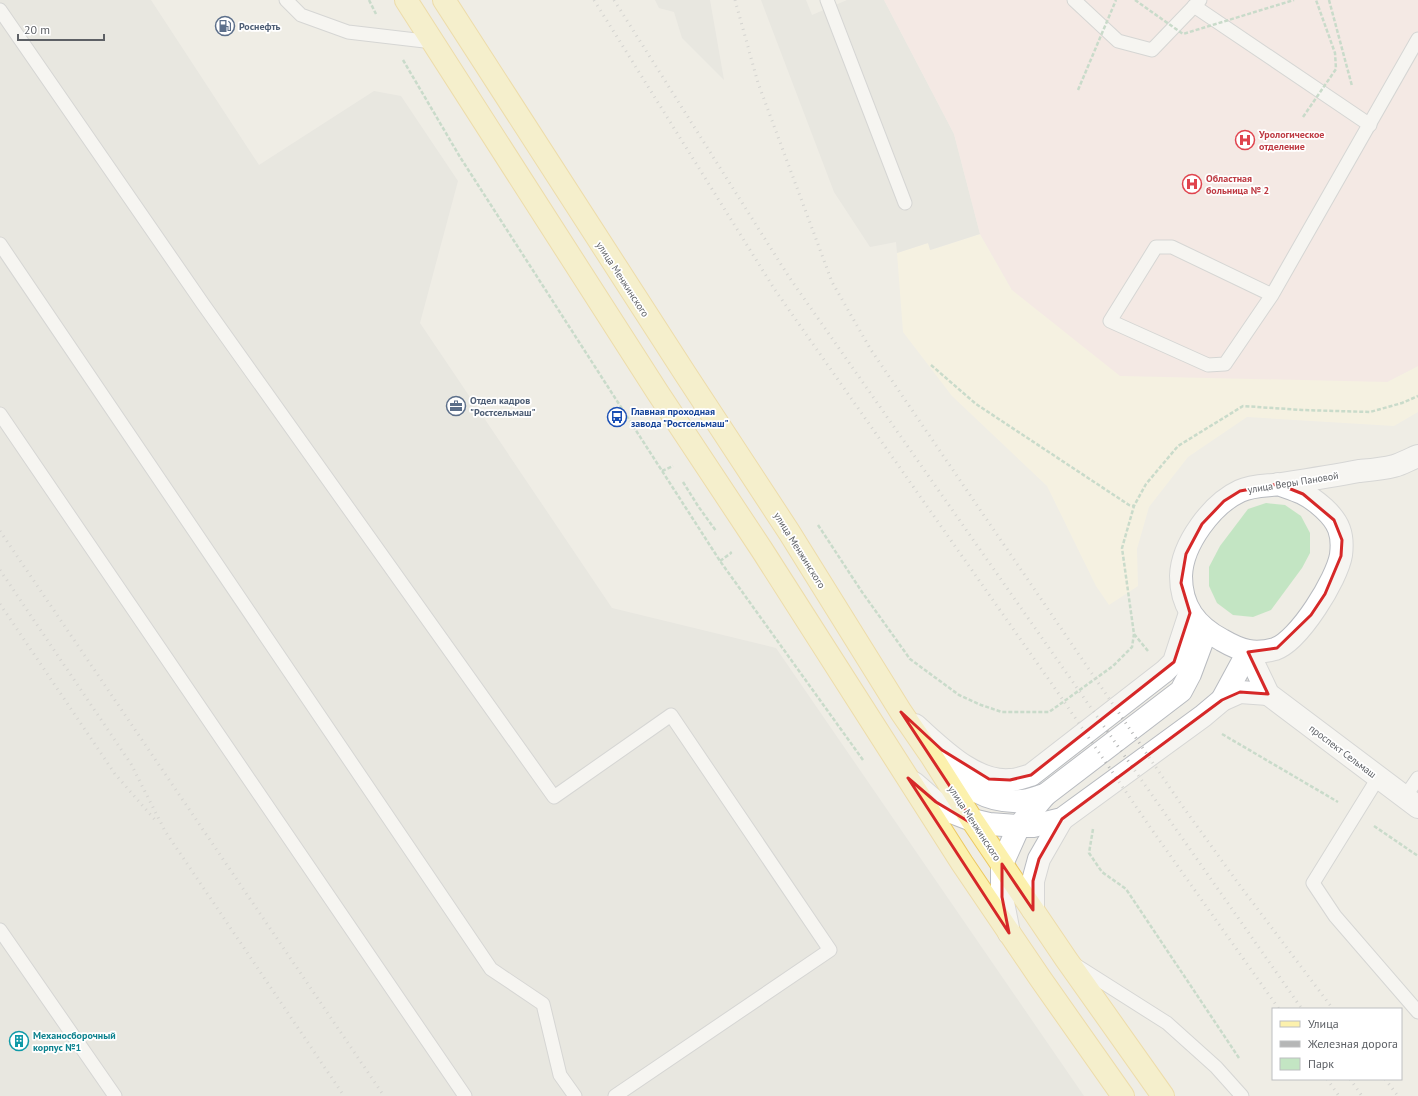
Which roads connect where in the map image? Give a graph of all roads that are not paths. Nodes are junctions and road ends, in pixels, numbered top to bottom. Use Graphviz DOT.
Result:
graph roads {
  1 [pos="286,0"];
  2 [pos="406,0"];
  3 [pos="444,0"];
  4 [pos="827,0"];
  5 [pos="1074,0"];
  6 [pos="1197,3"];
  7 [pos="0,10"];
  8 [pos="1418,39"];
  9 [pos="433,42"];
  10 [pos="1366,122"];
  11 [pos="906,203"];
  12 [pos="0,244"];
  13 [pos="1272,295"];
  14 [pos="0,414"];
  15 [pos="1418,456"];
  16 [pos="1278,484"];
  17 [pos="1190,613"];
  18 [pos="1206,631"];
  19 [pos="1248,652"];
  20 [pos="1268,694"];
  21 [pos="1222,700"];
  22 [pos="901,712"];
  23 [pos="932,757"];
  24 [pos="908,778"];
  25 [pos="1378,778"];
  26 [pos="1418,778"];
  27 [pos="1045,795"];
  28 [pos="1411,802"];
  29 [pos="1062,819"];
  30 [pos="972,820"];
  31 [pos="1019,826"];
  32 [pos="1002,864"];
  33 [pos="1033,910"];
  34 [pos="0,930"];
  35 [pos="1010,933"];
  36 [pos="1066,960"];
  37 [pos="1418,1012"];
  38 [pos="115,1096"];
  39 [pos="465,1096"];
  40 [pos="575,1096"];
  41 [pos="616,1096"];
  42 [pos="1123,1096"];
  43 [pos="1163,1096"];
  44 [pos="1242,1096"];
  1 -- 9 [label="lane"];
  2 -- 9 [label="main road"];
  3 -- 22 [label="main road, улица Менжинского"];
  4 -- 11 [label="lane"];
  5 -- 6 [label="lane"];
  6 -- 10 [label="lane"];
  7 -- 41 [label="lane"];
  8 -- 10 [label="lane"];
  9 -- 24 [label="main road"];
  10 -- 13 [label="lane"];
  12 -- 40 [label="lane"];
  13 -- 13 [label="lane"];
  14 -- 39 [label="lane"];
  15 -- 16 [label="main road, улица Веры Пановой"];
  16 -- 17 [label="main road, улица Веры Пановой"];
  16 -- 19 [label="main road"];
  17 -- 18 [label="main road"];
  17 -- 22 [label="main road"];
  18 -- 19 [label="main road"];
  18 -- 27 [label="main road"];
  19 -- 20 [label="main road"];
  19 -- 21 [label="main road"];
  20 -- 21 [label="main road"];
  20 -- 25 [label="main road, проспект Сельмаш"];
  21 -- 29 [label="main road"];
  22 -- 23 [label="main road, улица Менжинского"];
  23 -- 27 [label="main road"];
  23 -- 30 [label="main road, улица Менжинского"];
  24 -- 30 [label="main road"];
  24 -- 35 [label="main road"];
  25 -- 28 [label="main road, проспект Сельмаш"];
  25 -- 37 [label="lane"];
  26 -- 28 [label="lane"];
  27 -- 31 [label="main road"];
  29 -- 31 [label="main road"];
  29 -- 33 [label="main road"];
  30 -- 31 [label="main road"];
  30 -- 32 [label="main road, улица Менжинского"];
  31 -- 32 [label="main road"];
  32 -- 33 [label="main road, улица Менжинского"];
  32 -- 35 [label="main road"];
  33 -- 36 [label="main road, улица Менжинского"];
  34 -- 38 [label="lane"];
  35 -- 42 [label="main road"];
  36 -- 43 [label="main road, улица Менжинского"];
  36 -- 44 [label="lane"];
}
